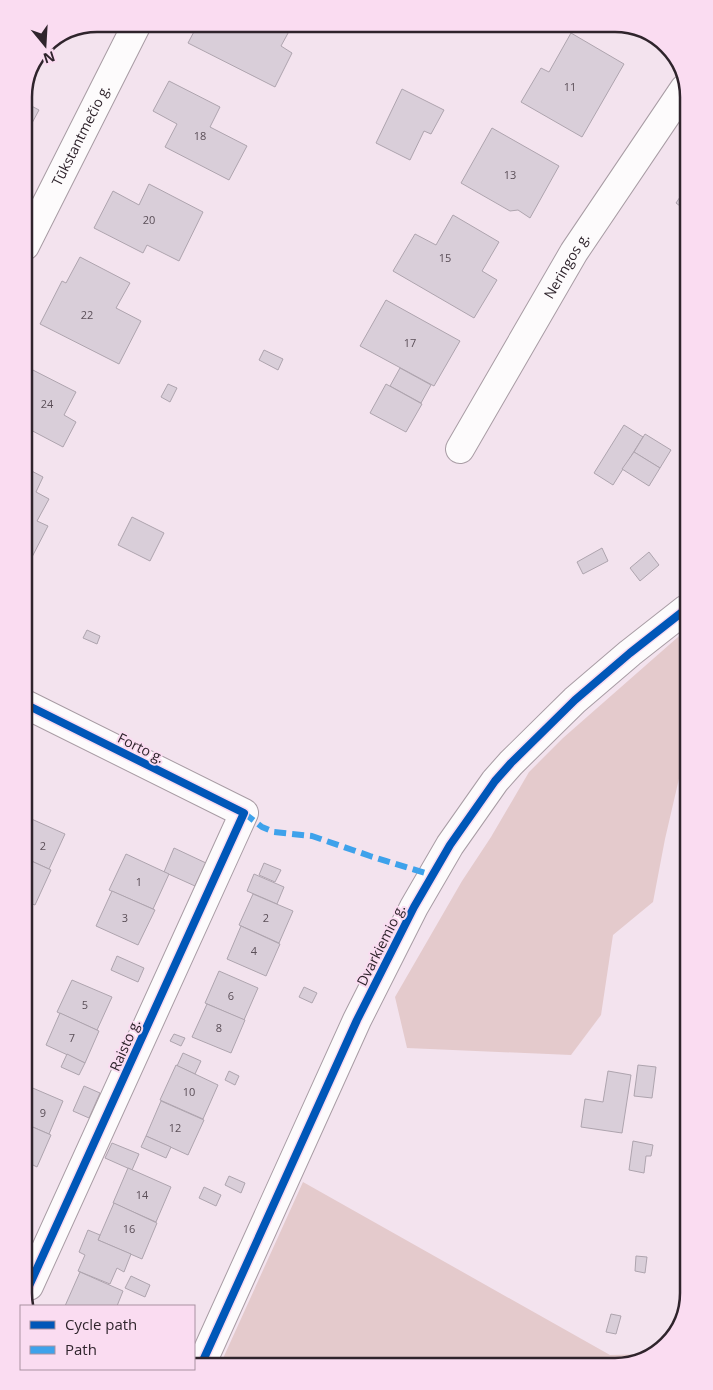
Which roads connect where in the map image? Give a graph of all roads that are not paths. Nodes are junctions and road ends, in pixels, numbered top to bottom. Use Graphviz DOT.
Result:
graph roads {
  1 [pos="133,32"];
  2 [pos="680,95"];
  3 [pos="33,229"];
  4 [pos="460,449"];
  5 [pos="680,614"];
  6 [pos="32,708"];
  7 [pos="244,813"];
  8 [pos="32,1279"];
  9 [pos="205,1357"];
  1 -- 3 [label="street, Tūkstantmečio g."];
  2 -- 4 [label="street, Neringos g."];
  5 -- 9 [label="street, Dvarkiemio g."];
  6 -- 7 [label="street, Forto g."];
  7 -- 8 [label="street, Raisto g."];
}
